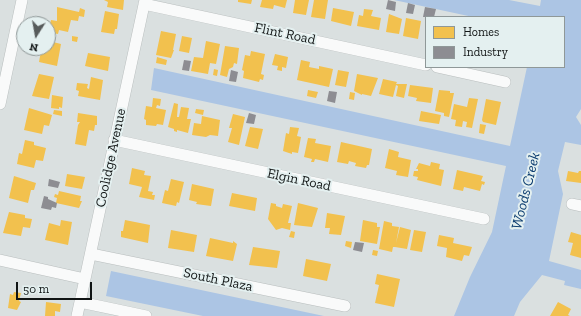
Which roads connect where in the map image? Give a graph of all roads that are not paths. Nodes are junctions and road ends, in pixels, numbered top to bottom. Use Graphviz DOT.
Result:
graph roads {
  1 [pos="22,0"];
  2 [pos="144,2"];
  3 [pos="425,65"];
  4 [pos="442,68"];
  5 [pos="505,82"];
  6 [pos="0,104"];
  7 [pos="114,140"];
  8 [pos="484,219"];
  9 [pos="91,254"];
  10 [pos="0,260"];
  11 [pos="85,279"];
  12 [pos="80,302"];
  13 [pos="345,306"];
  14 [pos="77,316"];
  15 [pos="146,316"];
  1 -- 6 [label="street"];
  2 -- 3 [label="street, Flint Road"];
  2 -- 7 [label="street, Coolidge Avenue"];
  4 -- 5 [label="street"];
  7 -- 8 [label="street, Elgin Road"];
  7 -- 9 [label="street, Coolidge Avenue"];
  9 -- 11 [label="street, Coolidge Avenue"];
  9 -- 13 [label="street, South Plaza"];
  10 -- 11 [label="street"];
  11 -- 12 [label="street, Coolidge Avenue"];
  12 -- 14 [label="street, Coolidge Avenue"];
  12 -- 15 [label="street"];
}
